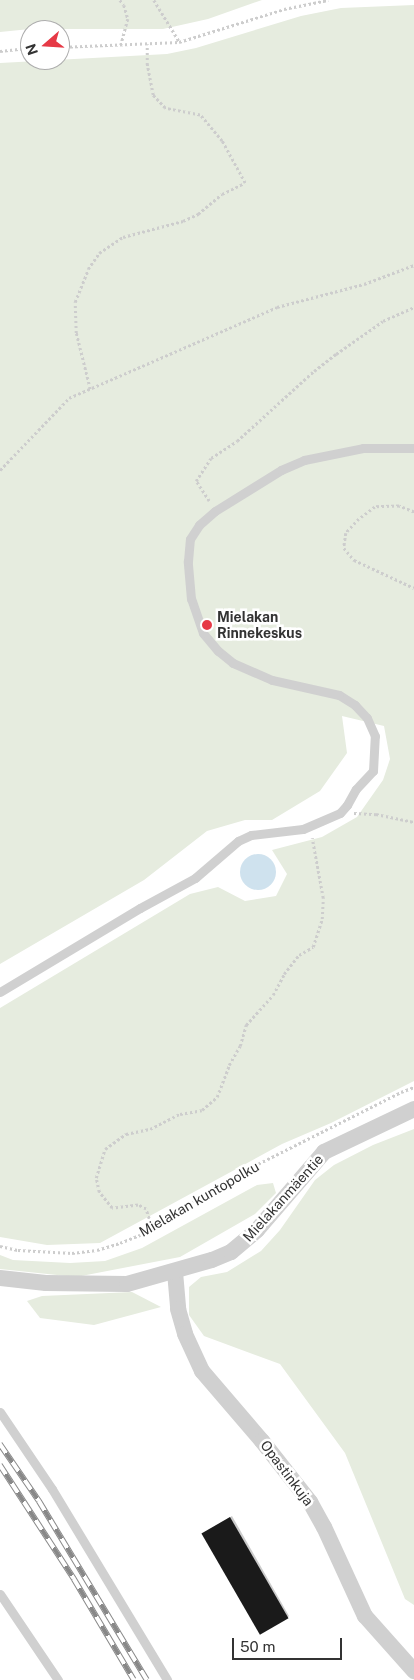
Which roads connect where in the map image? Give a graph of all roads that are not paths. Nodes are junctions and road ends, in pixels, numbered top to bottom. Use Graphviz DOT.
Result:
graph roads {
  1 [pos="414,448"];
  2 [pos="0,992"];
  3 [pos="414,1109"];
  4 [pos="175,1272"];
  5 [pos="0,1278"];
  6 [pos="0,1412"];
  7 [pos="0,1594"];
  8 [pos="414,1671"];
  9 [pos="58,1680"];
  10 [pos="167,1680"];
  1 -- 2 [label="lane"];
  3 -- 4 [label="street, Mielakanmäentie"];
  4 -- 5 [label="street, Mielakanmäentie"];
  4 -- 8 [label="street, Opastinkuja"];
  6 -- 10 [label="lane"];
  7 -- 9 [label="lane"];
}
